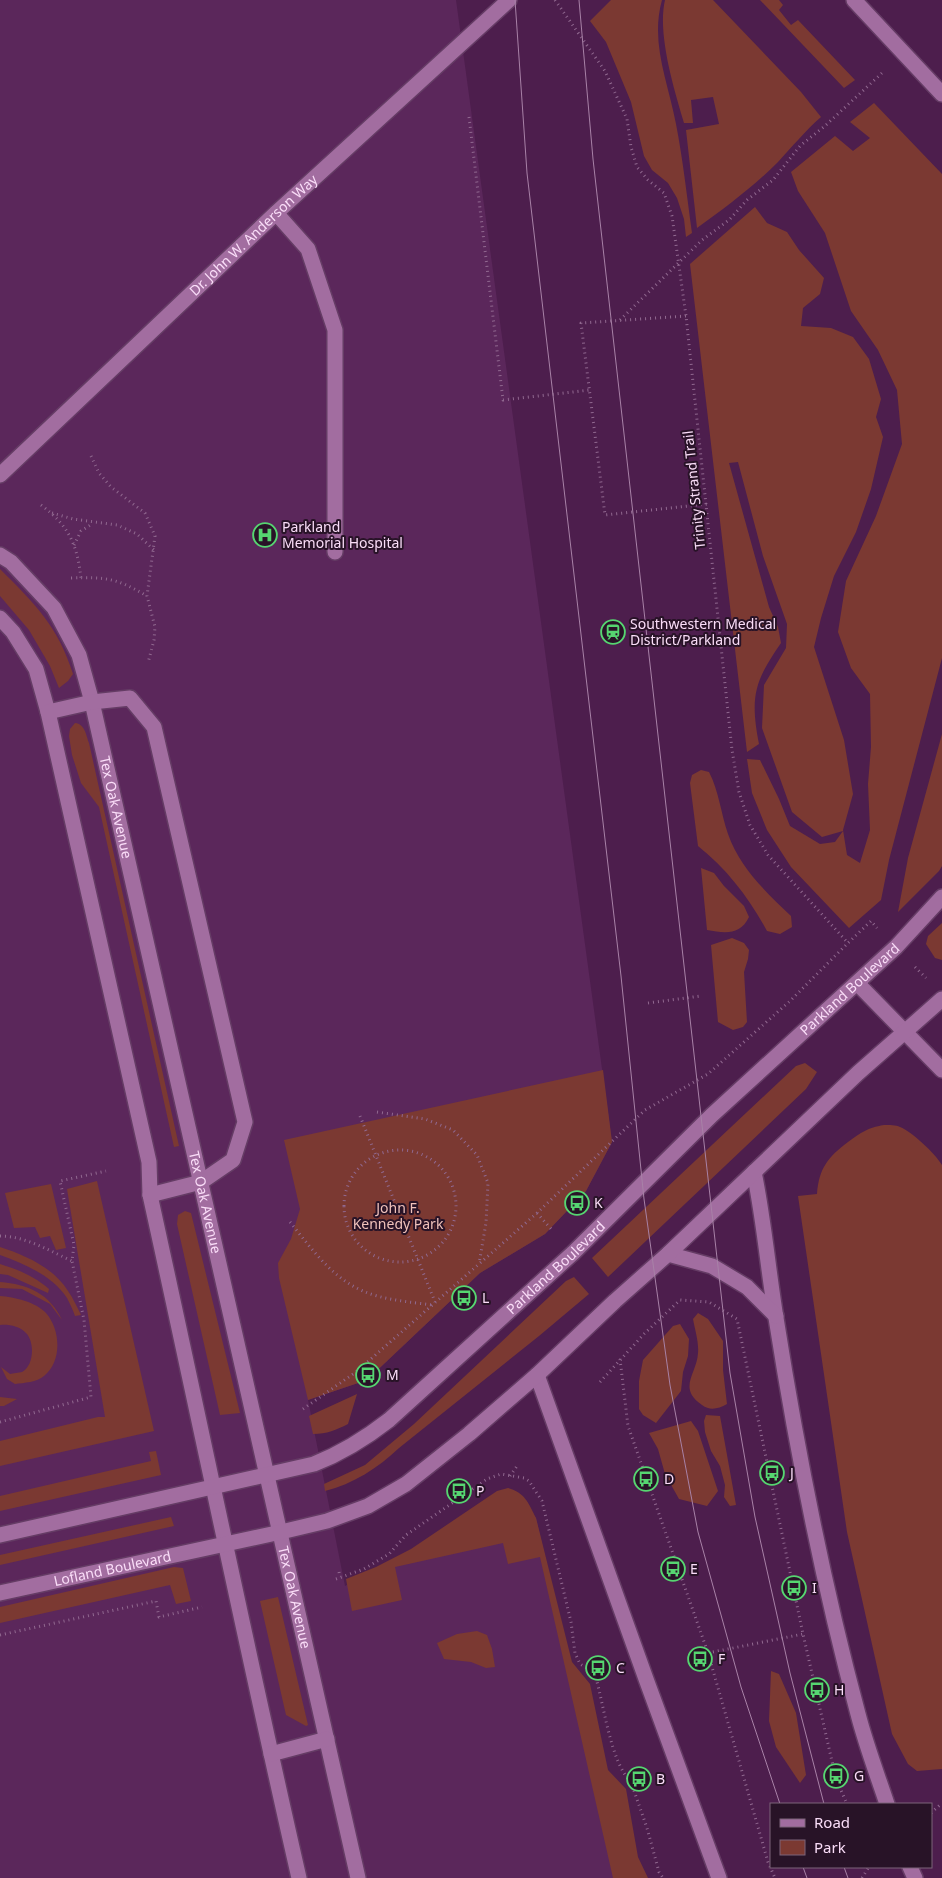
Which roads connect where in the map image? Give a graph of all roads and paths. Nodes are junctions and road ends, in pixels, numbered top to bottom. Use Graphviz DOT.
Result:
graph roads {
  1 [pos="509,0"];
  2 [pos="555,0"];
  3 [pos="854,0"];
  4 [pos="882,73"];
  5 [pos="942,94"];
  6 [pos="469,117"];
  7 [pos="276,213"];
  8 [pos="679,264"];
  9 [pos="686,316"];
  10 [pos="620,320"];
  11 [pos="590,390"];
  12 [pos="92,456"];
  13 [pos="0,475"];
  14 [pos="707,504"];
  15 [pos="41,505"];
  16 [pos="52,513"];
  17 [pos="95,523"];
  18 [pos="74,546"];
  19 [pos="154,550"];
  20 [pos="334,552"];
  21 [pos="0,555"];
  22 [pos="71,578"];
  23 [pos="81,578"];
  24 [pos="147,596"];
  25 [pos="0,618"];
  26 [pos="148,663"];
  27 [pos="92,702"];
  28 [pos="48,712"];
  29 [pos="942,897"];
  30 [pos="871,921"];
  31 [pos="848,943"];
  32 [pos="857,983"];
  33 [pos="701,996"];
  34 [pos="942,999"];
  35 [pos="648,1003"];
  36 [pos="904,1032"];
  37 [pos="942,1070"];
  38 [pos="376,1112"];
  39 [pos="360,1116"];
  40 [pos="375,1155"];
  41 [pos="106,1171"];
  42 [pos="754,1172"];
  43 [pos="201,1182"];
  44 [pos="150,1195"];
  45 [pos="537,1213"];
  46 [pos="290,1222"];
  47 [pos="552,1230"];
  48 [pos="0,1236"];
  49 [pos="668,1254"];
  50 [pos="418,1260"];
  51 [pos="72,1261"];
  52 [pos="479,1264"];
  53 [pos="433,1304"];
  54 [pos="776,1316"];
  55 [pos="620,1359"];
  56 [pos="537,1375"];
  57 [pos="600,1382"];
  58 [pos="303,1409"];
  59 [pos="0,1422"];
  60 [pos="517,1466"];
  61 [pos="268,1474"];
  62 [pos="510,1476"];
  63 [pos="214,1487"];
  64 [pos="281,1532"];
  65 [pos="0,1535"];
  66 [pos="226,1544"];
  67 [pos="339,1572"];
  68 [pos="0,1593"];
  69 [pos="202,1607"];
  70 [pos="803,1634"];
  71 [pos="0,1635"];
  72 [pos="708,1653"];
  73 [pos="327,1739"];
  74 [pos="271,1754"];
  75 [pos="848,1803"];
  76 [pos="887,1803"];
  77 [pos="942,1803"];
  78 [pos="932,1812"];
  79 [pos="770,1867"];
  80 [pos="299,1878"];
  81 [pos="358,1878"];
  82 [pos="663,1878"];
  83 [pos="720,1878"];
  1 -- 7 [label="street, Dr. John W. Anderson Way"];
  2 -- 8 [label="path, Trinity Strand Trail"];
  3 -- 5 [label="street"];
  4 -- 8 [label="path"];
  6 -- 11 [label="path"];
  7 -- 13 [label="street, Dr. John W. Anderson Way"];
  7 -- 20 [label="street"];
  8 -- 9 [label="path, Trinity Strand Trail"];
  8 -- 10 [label="path"];
  9 -- 10 [label="path"];
  9 -- 14 [label="path, Trinity Strand Trail"];
  10 -- 11 [label="path"];
  11 -- 14 [label="path"];
  12 -- 19 [label="path"];
  14 -- 31 [label="path, Trinity Strand Trail"];
  15 -- 16 [label="path"];
  16 -- 17 [label="path"];
  16 -- 18 [label="path"];
  17 -- 18 [label="path"];
  17 -- 19 [label="path"];
  18 -- 23 [label="path"];
  19 -- 24 [label="path"];
  21 -- 27 [label="street, Tex Oak Avenue"];
  22 -- 23 [label="path"];
  23 -- 24 [label="path"];
  24 -- 26 [label="path"];
  25 -- 28 [label="street"];
  27 -- 28 [label="street"];
  27 -- 43 [label="street, Tex Oak Avenue"];
  27 -- 43 [label="street"];
  28 -- 44 [label="street"];
  29 -- 32 [label="street, Parkland Boulevard"];
  30 -- 31 [label="path"];
  31 -- 45 [label="path"];
  32 -- 36 [label="street"];
  32 -- 61 [label="street, Parkland Boulevard"];
  33 -- 35 [label="path"];
  34 -- 36 [label="street"];
  36 -- 37 [label="street"];
  36 -- 42 [label="street"];
  38 -- 52 [label="path"];
  39 -- 40 [label="path"];
  40 -- 50 [label="path"];
  40 -- 50 [label="path"];
  40 -- 50 [label="path"];
  41 -- 51 [label="path"];
  42 -- 49 [label="street"];
  42 -- 54 [label="street"];
  43 -- 44 [label="street"];
  43 -- 61 [label="street, Tex Oak Avenue"];
  44 -- 63 [label="street"];
  45 -- 47 [label="path"];
  45 -- 52 [label="path"];
  46 -- 53 [label="path"];
  48 -- 51 [label="path"];
  49 -- 54 [label="street"];
  49 -- 56 [label="street"];
  50 -- 53 [label="path"];
  51 -- 59 [label="path"];
  52 -- 53 [label="path"];
  53 -- 58 [label="path"];
  54 -- 76 [label="street"];
  55 -- 57 [label="path"];
  55 -- 70 [label="path"];
  55 -- 72 [label="path"];
  56 -- 64 [label="street"];
  56 -- 83 [label="street"];
  60 -- 62 [label="path"];
  61 -- 63 [label="street, Parkland Boulevard"];
  61 -- 64 [label="street, Tex Oak Avenue"];
  62 -- 67 [label="path"];
  62 -- 82 [label="path"];
  63 -- 65 [label="street"];
  63 -- 66 [label="street"];
  64 -- 66 [label="street"];
  64 -- 73 [label="street, Tex Oak Avenue"];
  66 -- 68 [label="street, Lofland Boulevard"];
  66 -- 74 [label="street"];
  69 -- 71 [label="path"];
  70 -- 72 [label="path"];
  70 -- 75 [label="path"];
  72 -- 79 [label="path"];
  73 -- 74 [label="street"];
  73 -- 81 [label="street, Tex Oak Avenue"];
  74 -- 80 [label="street"];
  77 -- 78 [label="path"];
}
